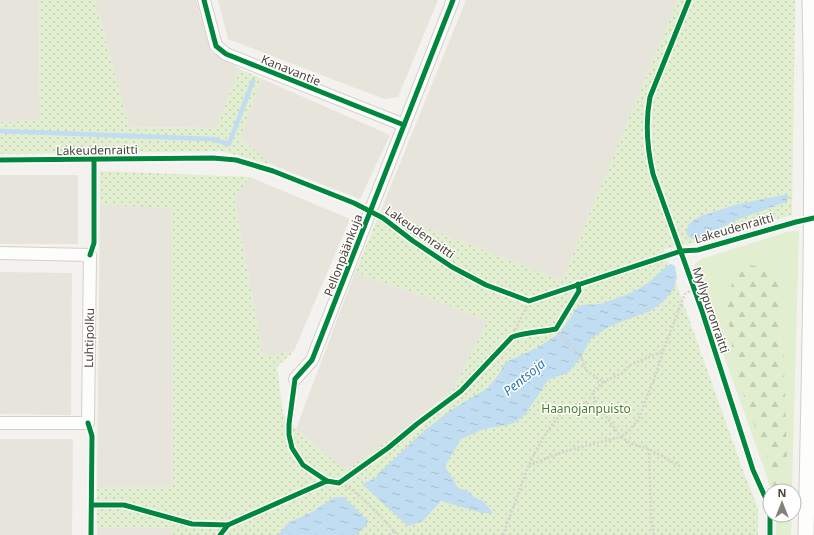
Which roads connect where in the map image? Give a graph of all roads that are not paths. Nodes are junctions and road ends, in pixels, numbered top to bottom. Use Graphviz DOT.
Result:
graph roads {
  1 [pos="204,0"];
  2 [pos="453,0"];
  3 [pos="810,0"];
  4 [pos="404,125"];
  5 [pos="0,253"];
  6 [pos="295,379"];
  7 [pos="0,423"];
  8 [pos="806,535"];
  1 -- 4 [label="street, Kanavantie"];
  2 -- 4 [label="street, Pellonpäänkuja"];
  3 -- 8 [label="street"];
  4 -- 6 [label="street, Pellonpäänkuja"];
  5 -- 7 [label="street, Luhtipolku"];
}
